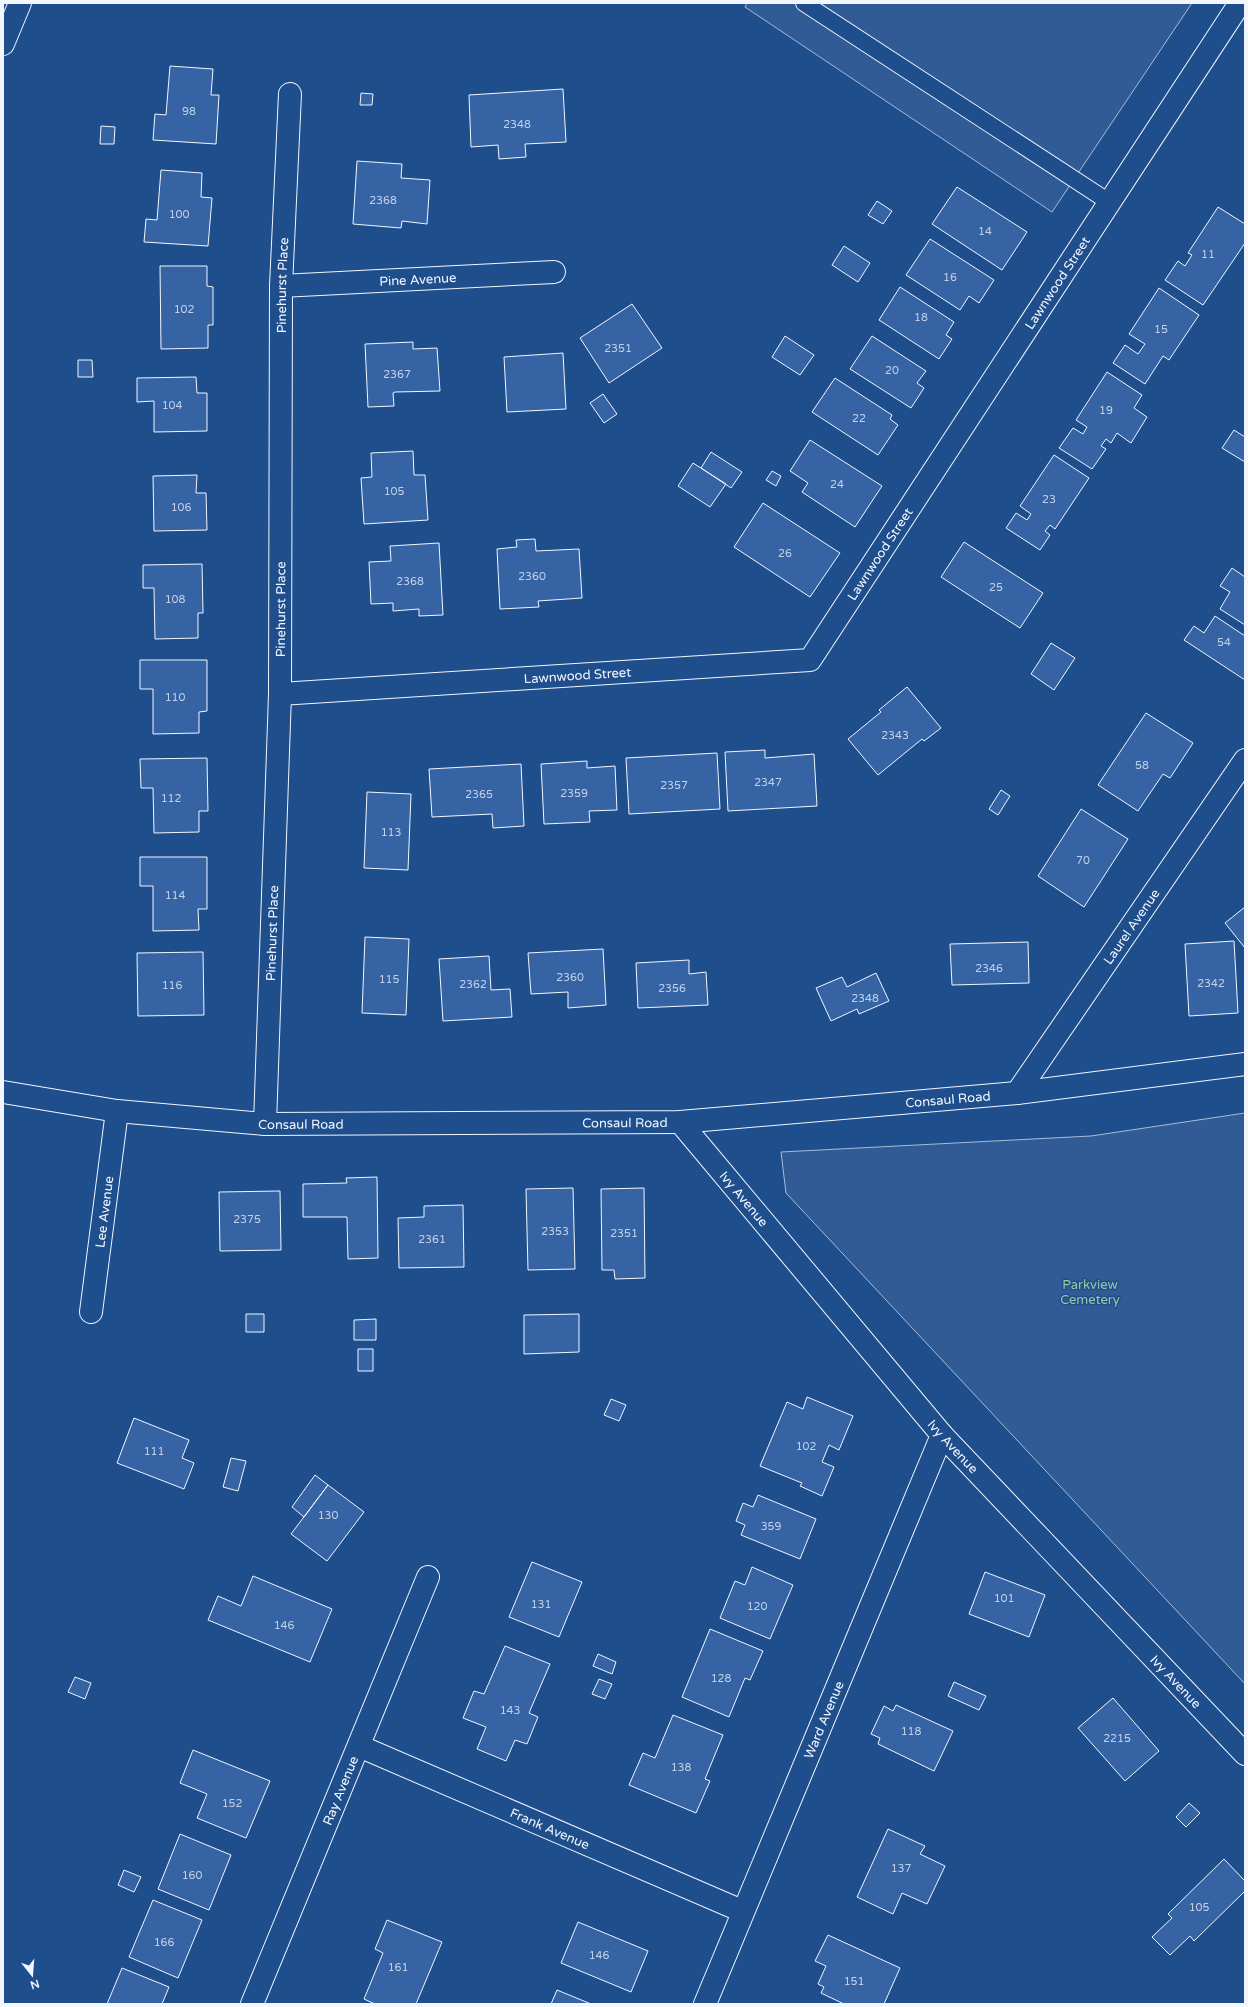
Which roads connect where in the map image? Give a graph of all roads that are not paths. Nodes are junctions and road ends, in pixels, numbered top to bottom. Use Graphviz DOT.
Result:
graph roads {
  1 [pos="20,3"];
  2 [pos="804,3"];
  3 [pos="1240,3"];
  4 [pos="3,44"];
  5 [pos="290,94"];
  6 [pos="1109,202"];
  7 [pos="554,272"];
  8 [pos="281,286"];
  9 [pos="280,694"];
  10 [pos="1245,760"];
  11 [pos="1245,1064"];
  12 [pos="3,1092"];
  13 [pos="1017,1093"];
  14 [pos="118,1111"];
  15 [pos="680,1122"];
  16 [pos="265,1124"];
  17 [pos="91,1312"];
  18 [pos="942,1435"];
  19 [pos="428,1577"];
  20 [pos="359,1746"];
  21 [pos="1245,1754"];
  22 [pos="742,1911"];
  23 [pos="252,2004"];
  24 [pos="705,2004"];
  1 -- 4 [label="main road"];
  2 -- 6 [label="lane"];
  3 -- 6 [label="main road, Lawnwood Street"];
  5 -- 8 [label="main road, Pinehurst Place"];
  6 -- 9 [label="main road, Lawnwood Street"];
  7 -- 8 [label="main road, Pine Avenue"];
  8 -- 9 [label="main road, Pinehurst Place"];
  9 -- 16 [label="main road, Pinehurst Place"];
  10 -- 13 [label="main road, Laurel Avenue"];
  11 -- 13 [label="main road, Consaul Road"];
  12 -- 14 [label="main road, Consaul Road"];
  13 -- 15 [label="main road, Consaul Road"];
  14 -- 16 [label="main road, Consaul Road"];
  14 -- 17 [label="main road, Lee Avenue"];
  15 -- 16 [label="main road, Consaul Road"];
  15 -- 18 [label="main road, Ivy Avenue"];
  18 -- 21 [label="main road, Ivy Avenue"];
  18 -- 22 [label="main road, Ward Avenue"];
  19 -- 20 [label="main road, Ray Avenue"];
  20 -- 22 [label="main road, Frank Avenue"];
  20 -- 23 [label="main road, Ray Avenue"];
  22 -- 24 [label="main road, Ward Avenue"];
}
